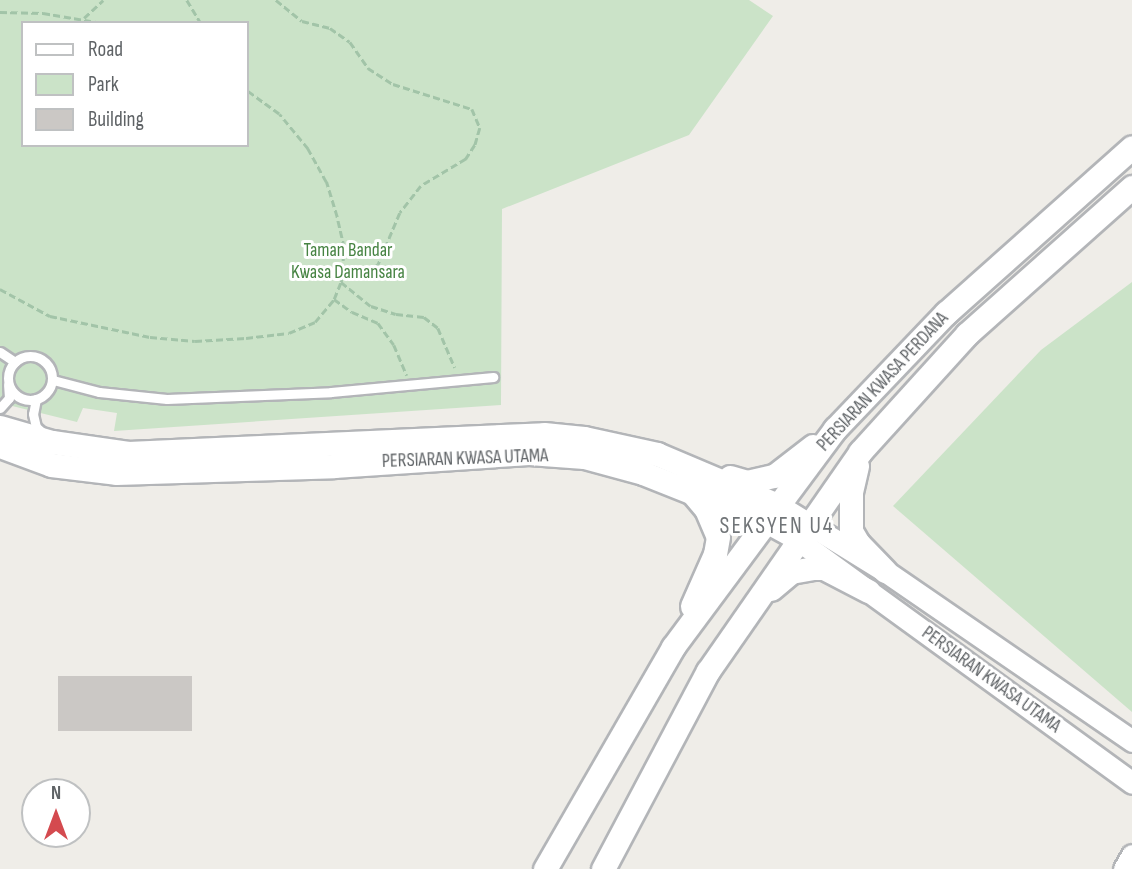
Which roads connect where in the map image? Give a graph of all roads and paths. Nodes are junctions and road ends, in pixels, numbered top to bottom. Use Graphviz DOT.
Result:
graph roads {
  1 [pos="103,0"];
  2 [pos="187,0"];
  3 [pos="276,0"];
  4 [pos="0,12"];
  5 [pos="84,18"];
  6 [pos="95,21"];
  7 [pos="200,21"];
  8 [pos="248,92"];
  9 [pos="1132,147"];
  10 [pos="1132,187"];
  11 [pos="342,266"];
  12 [pos="341,282"];
  13 [pos="0,289"];
  14 [pos="334,299"];
  15 [pos="0,352"];
  16 [pos="15,362"];
  17 [pos="493,377"];
  18 [pos="53,380"];
  19 [pos="459,380"];
  20 [pos="8,383"];
  21 [pos="411,385"];
  22 [pos="36,400"];
  23 [pos="0,408"];
  24 [pos="0,427"];
  25 [pos="835,429"];
  26 [pos="52,443"];
  27 [pos="0,446"];
  28 [pos="860,453"];
  29 [pos="657,454"];
  30 [pos="690,490"];
  31 [pos="772,514"];
  32 [pos="804,531"];
  33 [pos="885,571"];
  34 [pos="867,591"];
  35 [pos="750,607"];
  36 [pos="673,647"];
  37 [pos="1129,738"];
  38 [pos="1132,783"];
  39 [pos="1132,855"];
  40 [pos="545,869"];
  41 [pos="603,869"];
  42 [pos="1124,869"];
  1 -- 5 [label="path"];
  2 -- 7 [label="path"];
  3 -- 11 [label="path"];
  4 -- 5 [label="path"];
  5 -- 6 [label="path"];
  8 -- 11 [label="path"];
  9 -- 25 [label="main road, PERSIARAN KWASA PERDANA"];
  10 -- 28 [label="main road, PERSIARAN KWASA PERDANA"];
  11 -- 12 [label="path"];
  12 -- 14 [label="path"];
  12 -- 19 [label="path"];
  13 -- 14 [label="path"];
  14 -- 21 [label="path"];
  15 -- 16 [label="lane"];
  16 -- 18 [label="lane"];
  16 -- 20 [label="lane"];
  17 -- 19 [label="lane"];
  18 -- 21 [label="lane"];
  18 -- 22 [label="lane"];
  19 -- 21 [label="lane"];
  20 -- 22 [label="lane"];
  20 -- 23 [label="lane"];
  22 -- 26 [label="lane"];
  24 -- 26 [label="main road, PERSIARAN KWASA UTAMA"];
  25 -- 29 [label="main road"];
  25 -- 31 [label="main road, PERSIARAN KWASA PERDANA"];
  26 -- 29 [label="main road, PERSIARAN KWASA UTAMA"];
  27 -- 30 [label="main road, PERSIARAN KWASA UTAMA"];
  28 -- 32 [label="main road, PERSIARAN KWASA PERDANA"];
  28 -- 33 [label="main road"];
  29 -- 31 [label="main road, PERSIARAN KWASA UTAMA"];
  30 -- 31 [label="main road, PERSIARAN KWASA UTAMA"];
  30 -- 36 [label="main road"];
  31 -- 32 [label="street, PERSIARAN KWASA UTAMA"];
  31 -- 36 [label="main road, PERSIARAN KWASA PERDANA"];
  32 -- 33 [label="street, PERSIARAN KWASA UTAMA"];
  32 -- 34 [label="street, PERSIARAN KWASA UTAMA"];
  32 -- 35 [label="main road, PERSIARAN KWASA PERDANA"];
  33 -- 37 [label="street, PERSIARAN KWASA UTAMA"];
  34 -- 35 [label="main road"];
  34 -- 38 [label="street, PERSIARAN KWASA UTAMA"];
  35 -- 41 [label="main road, PERSIARAN KWASA PERDANA"];
  36 -- 40 [label="main road, PERSIARAN KWASA PERDANA"];
  39 -- 42 [label="street"];
}
